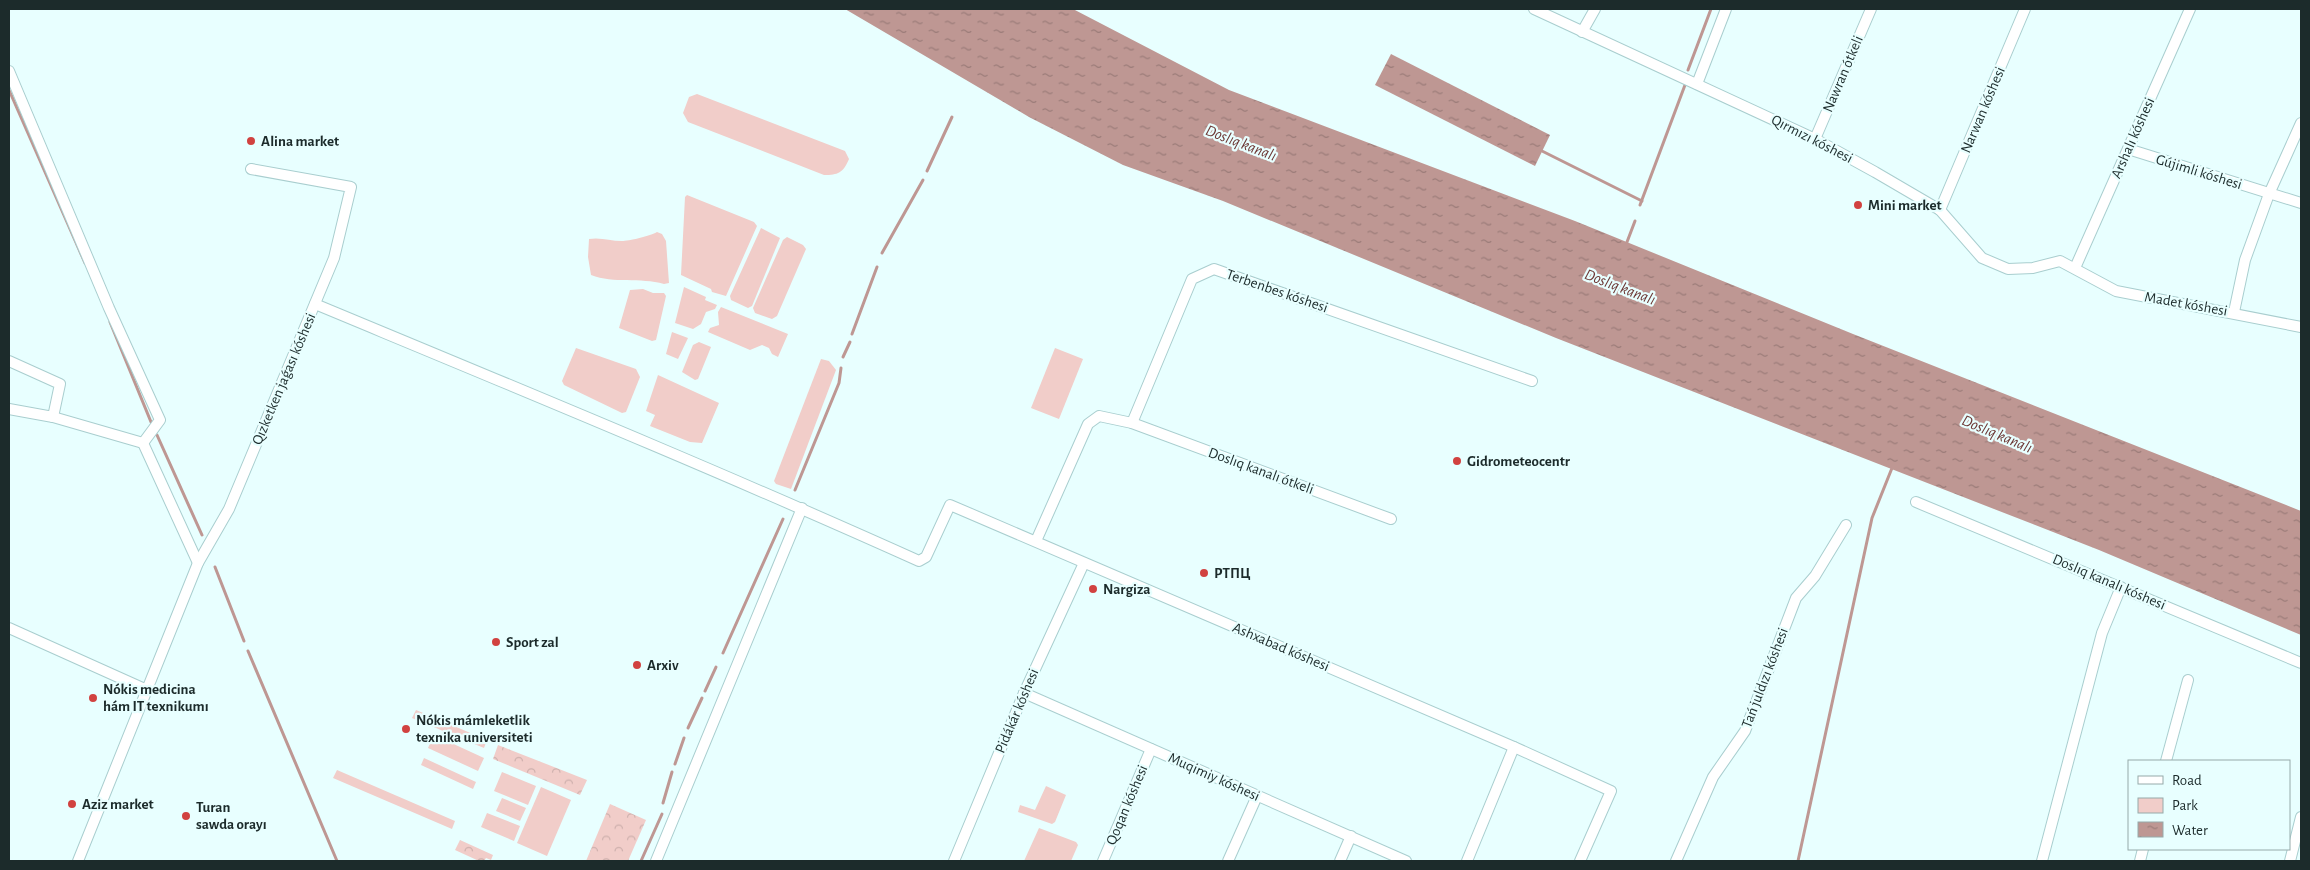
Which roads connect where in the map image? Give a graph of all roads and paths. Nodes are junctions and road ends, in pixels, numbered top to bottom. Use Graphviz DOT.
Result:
graph roads {
  1 [pos="1534,9"];
  2 [pos="1595,9"];
  3 [pos="1726,9"];
  4 [pos="1872,9"];
  5 [pos="2026,9"];
  6 [pos="2190,9"];
  7 [pos="1582,32"];
  8 [pos="9,71"];
  9 [pos="1697,84"];
  10 [pos="2301,123"];
  11 [pos="1815,139"];
  12 [pos="2128,150"];
  13 [pos="251,169"];
  14 [pos="2269,194"];
  15 [pos="2301,203"];
  16 [pos="1940,210"];
  17 [pos="2075,268"];
  18 [pos="315,304"];
  19 [pos="2234,312"];
  20 [pos="2301,327"];
  21 [pos="9,361"];
  22 [pos="1532,381"];
  23 [pos="9,409"];
  24 [pos="53,417"];
  25 [pos="1132,423"];
  26 [pos="143,443"];
  27 [pos="1916,502"];
  28 [pos="802,508"];
  29 [pos="1391,518"];
  30 [pos="1846,525"];
  31 [pos="1036,541"];
  32 [pos="198,563"];
  33 [pos="1084,563"];
  34 [pos="2121,587"];
  35 [pos="9,628"];
  36 [pos="2301,663"];
  37 [pos="2188,680"];
  38 [pos="147,690"];
  39 [pos="1024,693"];
  40 [pos="1514,747"];
  41 [pos="1151,749"];
  42 [pos="2166,760"];
  43 [pos="1256,796"];
  44 [pos="2301,817"];
  45 [pos="1351,836"];
  46 [pos="78,861"];
  47 [pos="656,861"];
  48 [pos="954,861"];
  49 [pos="1103,861"];
  50 [pos="1228,861"];
  51 [pos="1340,861"];
  52 [pos="1406,861"];
  53 [pos="1467,861"];
  54 [pos="1580,861"];
  55 [pos="1676,861"];
  56 [pos="2042,861"];
  57 [pos="2290,861"];
  1 -- 7 [label="street, Qırmızı kóshesi"];
  2 -- 7 [label="street"];
  3 -- 9 [label="street"];
  4 -- 11 [label="street, Nawran ótkeli"];
  5 -- 16 [label="street, Narwan kóshesi"];
  6 -- 12 [label="street, Arshalı kóshesi"];
  7 -- 9 [label="street, Qırmızı kóshesi"];
  8 -- 26 [label="street"];
  9 -- 11 [label="street, Qırmızı kóshesi"];
  10 -- 14 [label="street"];
  11 -- 16 [label="street, Qırmızı kóshesi"];
  12 -- 14 [label="street, Gújimli kóshesi"];
  12 -- 17 [label="street, Arshalı kóshesi"];
  13 -- 18 [label="street, Qızketken jaǵası kóshesi"];
  14 -- 15 [label="street, Gújimli kóshesi"];
  14 -- 19 [label="street"];
  16 -- 17 [label="street, Qırmızı kóshesi"];
  17 -- 19 [label="street, Madet kóshesi"];
  18 -- 28 [label="street"];
  18 -- 32 [label="street, Qızketken jaǵası kóshesi"];
  19 -- 20 [label="street, Madet kóshesi"];
  21 -- 24 [label="street"];
  22 -- 25 [label="street, Terbenbes kóshesi"];
  23 -- 24 [label="street"];
  24 -- 26 [label="street"];
  25 -- 29 [label="street, Doslıq kanalı ótkeli"];
  25 -- 31 [label="street"];
  26 -- 32 [label="street"];
  27 -- 34 [label="street, Doslıq kanalı kóshesi"];
  28 -- 31 [label="street, Ashxabad kóshesi"];
  28 -- 47 [label="street"];
  30 -- 55 [label="street, Tań juldızı kóshesi"];
  31 -- 33 [label="street, Ashxabad kóshesi"];
  32 -- 38 [label="street, Qızketken jaǵası kóshesi"];
  33 -- 39 [label="street, Pidákár kóshesi"];
  33 -- 40 [label="street, Ashxabad kóshesi"];
  34 -- 36 [label="street, Doslıq kanalı kóshesi"];
  34 -- 56 [label="street"];
  35 -- 38 [label="street"];
  37 -- 42 [label="street"];
  38 -- 46 [label="street, Qızketken jaǵası kóshesi"];
  39 -- 41 [label="street, Muqimiy kóshesi"];
  39 -- 48 [label="street, Pidákár kóshesi"];
  40 -- 53 [label="street"];
  40 -- 54 [label="street, Ashxabad kóshesi"];
  41 -- 43 [label="street, Muqimiy kóshesi"];
  41 -- 49 [label="street, Qoqan kóshesi"];
  43 -- 45 [label="street, Muqimiy kóshesi"];
  43 -- 50 [label="street"];
  44 -- 57 [label="street"];
  45 -- 51 [label="street"];
  45 -- 52 [label="street, Muqimiy kóshesi"];
}
